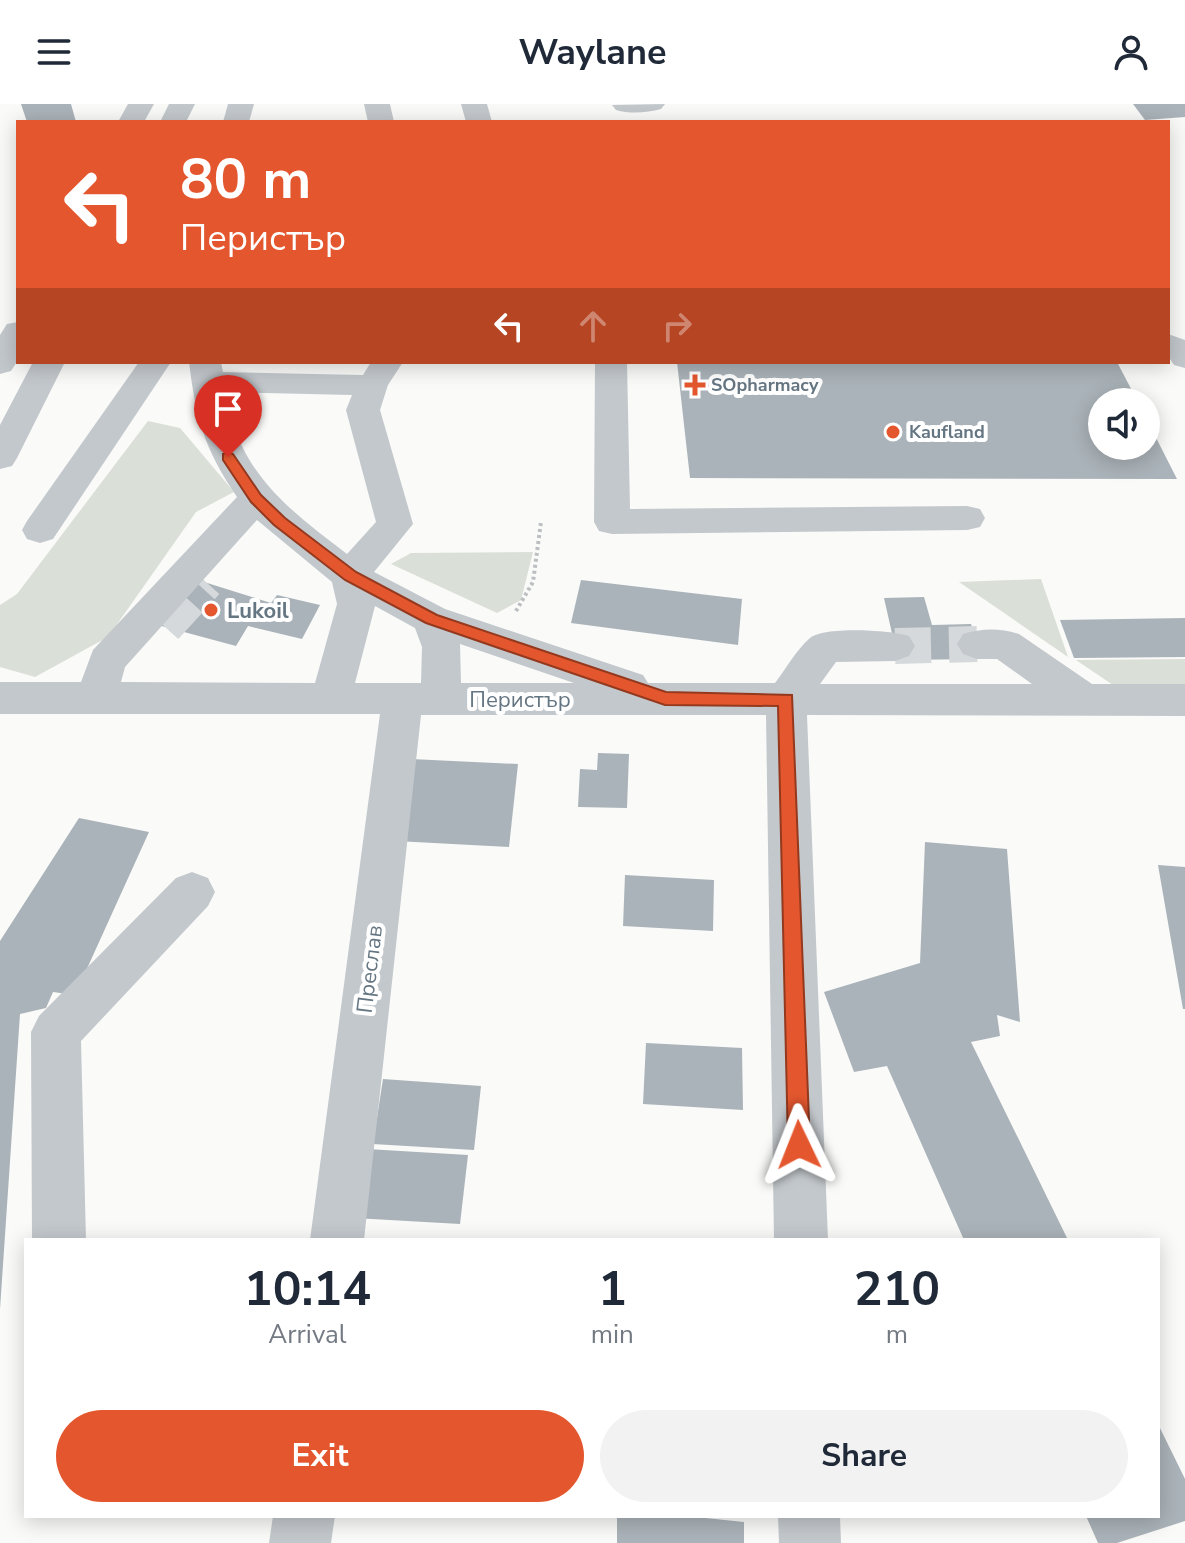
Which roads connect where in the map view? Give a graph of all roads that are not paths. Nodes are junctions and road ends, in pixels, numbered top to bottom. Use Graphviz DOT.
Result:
graph roads {
  1 [pos="652,104"];
  2 [pos="625,105"];
  3 [pos="16,335"];
  4 [pos="1170,345"];
  5 [pos="1185,358"];
  6 [pos="0,364"];
  7 [pos="48,364"];
  8 [pos="154,364"];
  9 [pos="611,364"];
  10 [pos="209,385"];
  11 [pos="374,386"];
  12 [pos="0,458"];
  13 [pos="268,510"];
  14 [pos="967,518"];
  15 [pos="40,530"];
  16 [pos="350,576"];
  17 [pos="206,582"];
  18 [pos="431,619"];
  19 [pos="165,627"];
  20 [pos="977,644"];
  21 [pos="895,646"];
  22 [pos="0,698"];
  23 [pos="110,698"];
  24 [pos="421,699"];
  25 [pos="665,699"];
  26 [pos="786,699"];
  27 [pos="330,700"];
  28 [pos="1084,700"];
  29 [pos="1185,700"];
  30 [pos="192,892"];
  31 [pos="59,1238"];
  32 [pos="337,1238"];
  33 [pos="801,1238"];
  34 [pos="304,1518"];
  35 [pos="809,1518"];
  36 [pos="300,1543"];
  37 [pos="810,1543"];
  1 -- 2 [label="street"];
  3 -- 6 [label="street"];
  4 -- 5 [label="street"];
  7 -- 12 [label="street"];
  8 -- 15 [label="street"];
  9 -- 14 [label="street"];
  10 -- 11 [label="street"];
  10 -- 13 [label="street"];
  11 -- 16 [label="street"];
  13 -- 16 [label="street"];
  13 -- 17 [label="street"];
  13 -- 23 [label="street"];
  16 -- 18 [label="street"];
  16 -- 27 [label="street"];
  18 -- 24 [label="street, Преслав"];
  18 -- 25 [label="street"];
  19 -- 23 [label="street"];
  20 -- 28 [label="street"];
  21 -- 26 [label="street"];
  22 -- 23 [label="street, Перистър"];
  23 -- 27 [label="street, Перистър"];
  24 -- 25 [label="street, Перистър"];
  24 -- 27 [label="street, Перистър"];
  24 -- 32 [label="street, Преслав"];
  25 -- 26 [label="street, Перистър"];
  26 -- 28 [label="street, Перистър"];
  26 -- 33 [label="street"];
  28 -- 29 [label="street, Перистър"];
  30 -- 31 [label="street"];
  34 -- 36 [label="street"];
  35 -- 37 [label="street"];
}
